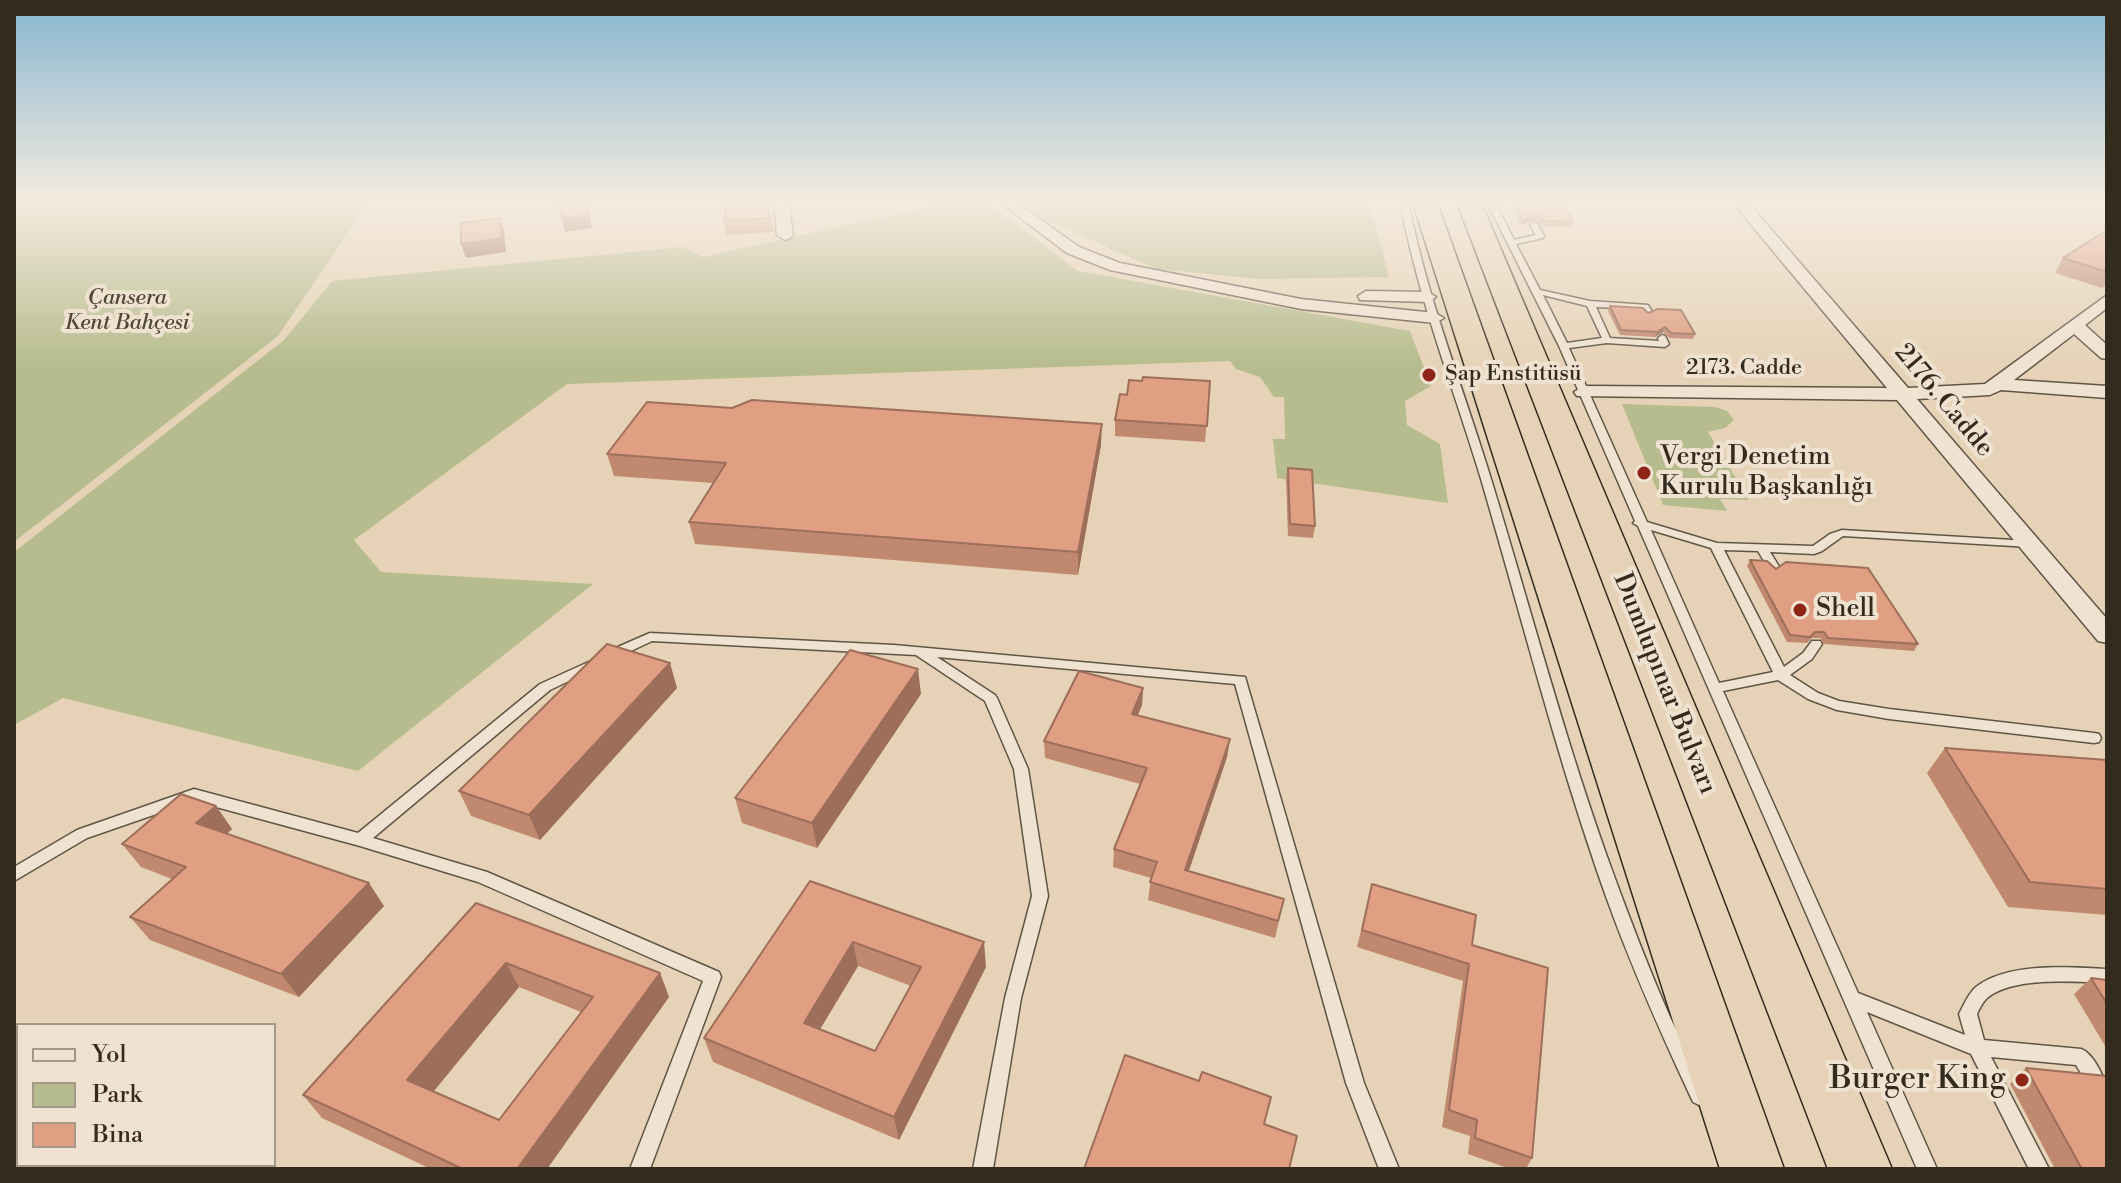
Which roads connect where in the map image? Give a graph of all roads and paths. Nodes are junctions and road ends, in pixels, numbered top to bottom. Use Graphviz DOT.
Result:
graph roads {
  1 [pos="1086,255"];
  2 [pos="1418,255"];
  3 [pos="1443,255"];
  4 [pos="1490,255"];
  5 [pos="1519,255"];
  6 [pos="1785,255"];
  7 [pos="1539,292"];
  8 [pos="1248,293"];
  9 [pos="1428,297"];
  10 [pos="2107,300"];
  11 [pos="1590,304"];
  12 [pos="1649,313"];
  13 [pos="1435,318"];
  14 [pos="2074,325"];
  15 [pos="1662,338"];
  16 [pos="1607,340"];
  17 [pos="1564,346"];
  18 [pos="2107,354"];
  19 [pos="1997,384"];
  20 [pos="1584,392"];
  21 [pos="2107,392"];
  22 [pos="1904,394"];
  23 [pos="1639,523"];
  24 [pos="2030,544"];
  25 [pos="1716,546"];
  26 [pos="1762,548"];
  27 [pos="1774,568"];
  28 [pos="2107,635"];
  29 [pos="1816,644"];
  30 [pos="919,651"];
  31 [pos="1782,676"];
  32 [pos="1715,688"];
  33 [pos="2094,738"];
  34 [pos="360,840"];
  35 [pos="14,875"];
  36 [pos="2107,976"];
  37 [pos="1851,998"];
  38 [pos="1977,1048"];
  39 [pos="2102,1092"];
  40 [pos="1704,1105"];
  41 [pos="640,1169"];
  42 [pos="983,1169"];
  43 [pos="1389,1169"];
  44 [pos="1752,1169"];
  45 [pos="1860,1169"];
  46 [pos="1927,1169"];
  47 [pos="2039,1169"];
  1 -- 8 [label="street"];
  2 -- 9 [label="lane"];
  3 -- 44 [label="highway"];
  4 -- 45 [label="highway, Dumlupınar Bulvarı"];
  5 -- 7 [label="lane"];
  6 -- 22 [label="street, 2176. Cadde"];
  7 -- 11 [label="lane"];
  7 -- 17 [label="lane"];
  8 -- 9 [label="street"];
  8 -- 13 [label="street"];
  9 -- 13 [label="lane"];
  10 -- 14 [label="street"];
  11 -- 12 [label="lane"];
  11 -- 16 [label="lane"];
  13 -- 40 [label="lane"];
  14 -- 18 [label="street"];
  14 -- 19 [label="street"];
  15 -- 16 [label="lane"];
  16 -- 17 [label="lane"];
  17 -- 20 [label="lane"];
  19 -- 21 [label="street"];
  19 -- 22 [label="street, 2173. Cadde"];
  20 -- 22 [label="street, 2173. Cadde"];
  20 -- 23 [label="lane"];
  22 -- 24 [label="street, 2176. Cadde"];
  23 -- 25 [label="lane"];
  23 -- 32 [label="lane"];
  24 -- 26 [label="lane"];
  24 -- 28 [label="street, 2176. Cadde"];
  25 -- 26 [label="lane"];
  25 -- 31 [label="lane"];
  26 -- 27 [label="lane"];
  29 -- 31 [label="lane"];
  30 -- 34 [label="lane"];
  30 -- 42 [label="lane"];
  30 -- 43 [label="lane"];
  31 -- 32 [label="lane"];
  31 -- 33 [label="lane"];
  32 -- 37 [label="lane"];
  34 -- 35 [label="lane"];
  34 -- 41 [label="lane"];
  36 -- 38 [label="lane"];
  37 -- 38 [label="lane"];
  37 -- 46 [label="lane"];
  38 -- 39 [label="lane"];
  38 -- 47 [label="lane"];
}
